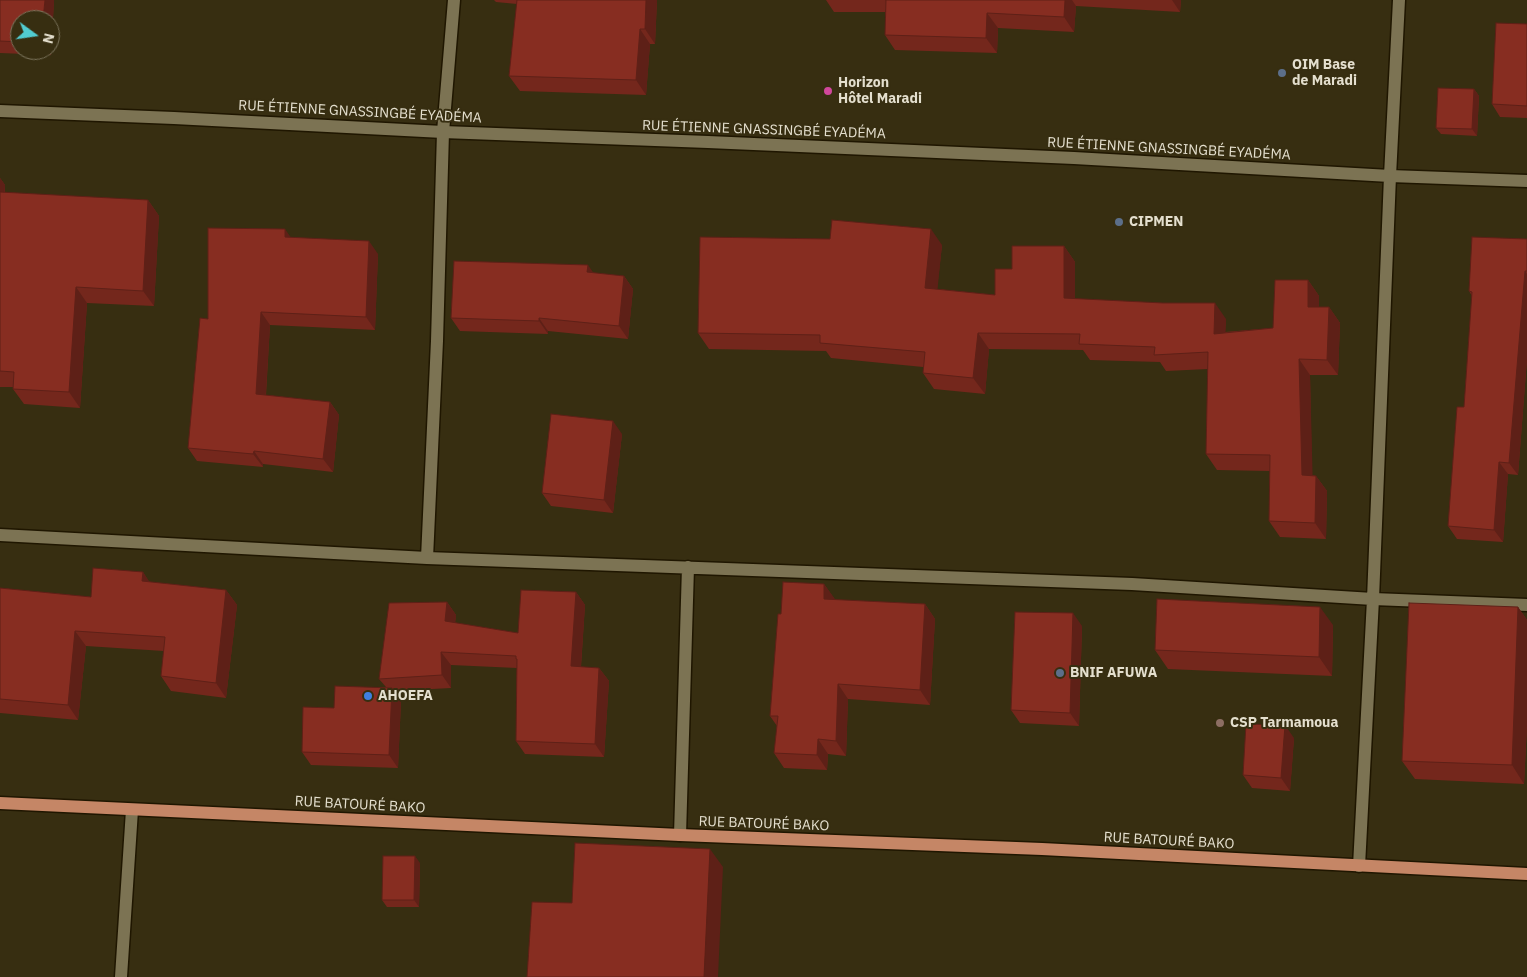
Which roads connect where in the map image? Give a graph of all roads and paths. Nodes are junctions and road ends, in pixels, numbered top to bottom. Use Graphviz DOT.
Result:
graph roads {
  1 [pos="454,0"];
  2 [pos="1399,0"];
  3 [pos="0,111"];
  4 [pos="443,132"];
  5 [pos="1390,176"];
  6 [pos="1527,181"];
  7 [pos="0,535"];
  8 [pos="427,558"];
  9 [pos="688,568"];
  10 [pos="1373,599"];
  11 [pos="1527,605"];
  12 [pos="0,803"];
  13 [pos="132,810"];
  14 [pos="680,835"];
  15 [pos="1359,866"];
  16 [pos="1527,874"];
  17 [pos="122,977"];
  1 -- 4 [label="street"];
  2 -- 5 [label="street"];
  3 -- 4 [label="street, RUE ÉTIENNE GNASSINGBÉ EYADÉMA"];
  4 -- 5 [label="street, RUE ÉTIENNE GNASSINGBÉ EYADÉMA"];
  4 -- 8 [label="street"];
  5 -- 6 [label="street, RUE ÉTIENNE GNASSINGBÉ EYADÉMA"];
  5 -- 10 [label="street"];
  7 -- 8 [label="street"];
  8 -- 9 [label="street"];
  9 -- 10 [label="street"];
  9 -- 14 [label="street"];
  10 -- 11 [label="street"];
  10 -- 15 [label="street"];
  12 -- 13 [label="main road, RUE BATOURÉ BAKO"];
  13 -- 14 [label="main road, RUE BATOURÉ BAKO"];
  13 -- 17 [label="street"];
  14 -- 15 [label="main road, RUE BATOURÉ BAKO"];
  15 -- 16 [label="main road, RUE BATOURÉ BAKO"];
}
